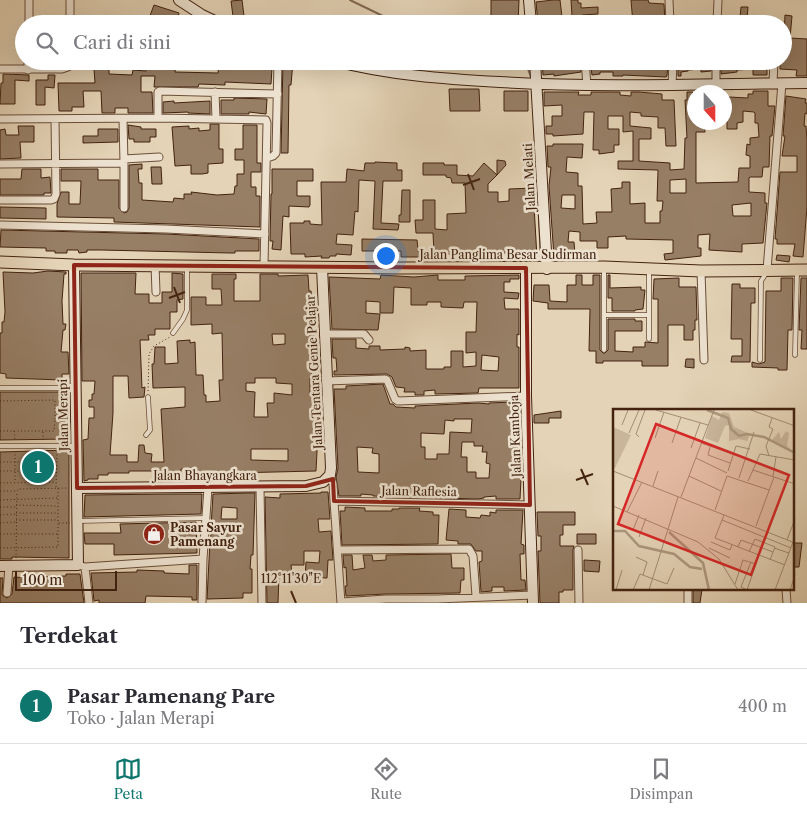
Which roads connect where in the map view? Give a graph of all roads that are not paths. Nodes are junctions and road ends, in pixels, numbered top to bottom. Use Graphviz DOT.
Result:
graph roads {
  1 [pos="29,0"];
  2 [pos="70,0"];
  3 [pos="179,0"];
  4 [pos="529,0"];
  5 [pos="669,0"];
  6 [pos="718,0"];
  7 [pos="29,15"];
  8 [pos="70,15"];
  9 [pos="202,15"];
  10 [pos="530,15"];
  11 [pos="670,15"];
  12 [pos="718,15"];
  13 [pos="0,69"];
  14 [pos="15,70"];
  15 [pos="278,70"];
  16 [pos="382,70"];
  17 [pos="534,70"];
  18 [pos="586,70"];
  19 [pos="673,70"];
  20 [pos="716,70"];
  21 [pos="776,70"];
  22 [pos="778,83"];
  23 [pos="807,83"];
  24 [pos="533,84"];
  25 [pos="587,85"];
  26 [pos="716,85"];
  27 [pos="672,86"];
  28 [pos="687,86"];
  29 [pos="215,92"];
  30 [pos="278,94"];
  31 [pos="158,118"];
  32 [pos="0,119"];
  33 [pos="55,119"];
  34 [pos="123,119"];
  35 [pos="216,119"];
  36 [pos="159,158"];
  37 [pos="267,158"];
  38 [pos="124,161"];
  39 [pos="0,164"];
  40 [pos="56,164"];
  41 [pos="0,200"];
  42 [pos="124,208"];
  43 [pos="0,225"];
  44 [pos="265,234"];
  45 [pos="0,262"];
  46 [pos="74,265"];
  47 [pos="155,265"];
  48 [pos="187,266"];
  49 [pos="264,266"];
  50 [pos="322,267"];
  51 [pos="604,267"];
  52 [pos="526,268"];
  53 [pos="547,269"];
  54 [pos="649,270"];
  55 [pos="755,270"];
  56 [pos="767,270"];
  57 [pos="802,270"];
  58 [pos="701,271"];
  59 [pos="761,282"];
  60 [pos="156,292"];
  61 [pos="604,315"];
  62 [pos="649,315"];
  63 [pos="173,333"];
  64 [pos="324,334"];
  65 [pos="649,339"];
  66 [pos="368,340"];
  67 [pos="604,350"];
  68 [pos="796,355"];
  69 [pos="704,360"];
  70 [pos="760,360"];
  71 [pos="326,382"];
  72 [pos="0,388"];
  73 [pos="75,388"];
  74 [pos="526,396"];
  75 [pos="148,397"];
  76 [pos="146,435"];
  77 [pos="0,446"];
  78 [pos="75,446"];
  79 [pos="330,475"];
  80 [pos="77,488"];
  81 [pos="208,488"];
  82 [pos="260,488"];
  83 [pos="334,501"];
  84 [pos="530,505"];
  85 [pos="206,518"];
  86 [pos="78,522"];
  87 [pos="338,550"];
  88 [pos="578,550"];
  89 [pos="203,559"];
  90 [pos="8,566"];
  91 [pos="81,566"];
  92 [pos="688,590"];
  93 [pos="786,590"];
  94 [pos="7,593"];
  95 [pos="476,596"];
  96 [pos="533,599"];
  97 [pos="90,603"];
  98 [pos="202,603"];
  99 [pos="262,603"];
  100 [pos="341,603"];
  101 [pos="579,603"];
  102 [pos="688,603"];
  103 [pos="787,603"];
  1 -- 7 [label="street"];
  2 -- 8 [label="street"];
  3 -- 9 [label="street"];
  4 -- 10 [label="street"];
  5 -- 11 [label="street"];
  6 -- 12 [label="street"];
  13 -- 14 [label="street"];
  15 -- 30 [label="street"];
  16 -- 24 [label="street"];
  17 -- 24 [label="street, Jalan Melati"];
  18 -- 25 [label="street"];
  19 -- 27 [label="street"];
  20 -- 26 [label="street"];
  21 -- 22 [label="street"];
  22 -- 23 [label="street"];
  22 -- 26 [label="street"];
  22 -- 56 [label="street"];
  24 -- 25 [label="street"];
  24 -- 53 [label="street, Jalan Melati"];
  25 -- 27 [label="street"];
  27 -- 28 [label="street"];
  29 -- 30 [label="street"];
  29 -- 31 [label="street"];
  29 -- 35 [label="street"];
  30 -- 37 [label="street"];
  31 -- 34 [label="street"];
  31 -- 35 [label="street"];
  32 -- 33 [label="street"];
  33 -- 34 [label="street"];
  33 -- 40 [label="street"];
  34 -- 38 [label="street"];
  35 -- 37 [label="street"];
  36 -- 38 [label="street"];
  37 -- 44 [label="street"];
  38 -- 40 [label="street"];
  38 -- 42 [label="street"];
  39 -- 40 [label="street"];
  40 -- 41 [label="street"];
  43 -- 44 [label="street"];
  44 -- 49 [label="street"];
  45 -- 46 [label="main road, Jalan Panglima Besar Sudirman"];
  46 -- 47 [label="main road, Jalan Panglima Besar Sudirman"];
  46 -- 73 [label="street, Jalan Merapi"];
  47 -- 48 [label="main road, Jalan Panglima Besar Sudirman"];
  47 -- 60 [label="street"];
  48 -- 49 [label="main road, Jalan Panglima Besar Sudirman"];
  48 -- 63 [label="lane"];
  49 -- 50 [label="main road, Jalan Panglima Besar Sudirman"];
  50 -- 52 [label="main road, Jalan Panglima Besar Sudirman"];
  50 -- 64 [label="street, Jalan Tentara Genie Pelajar"];
  51 -- 53 [label="main road, Jalan Panglima Besar Sudirman"];
  51 -- 54 [label="main road, Jalan Panglima Besar Sudirman"];
  51 -- 61 [label="lane"];
  52 -- 53 [label="main road, Jalan Panglima Besar Sudirman"];
  52 -- 74 [label="street, Jalan Kamboja"];
  54 -- 58 [label="main road, Jalan Panglima Besar Sudirman"];
  54 -- 62 [label="lane"];
  55 -- 56 [label="main road, Jalan Panglima Besar Sudirman"];
  55 -- 58 [label="main road, Jalan Panglima Besar Sudirman"];
  55 -- 59 [label="lane"];
  56 -- 57 [label="main road, Jalan Panglima Besar Sudirman"];
  56 -- 59 [label="lane"];
  57 -- 68 [label="lane"];
  58 -- 69 [label="street"];
  59 -- 70 [label="lane"];
  61 -- 62 [label="lane"];
  61 -- 67 [label="lane"];
  62 -- 65 [label="lane"];
  64 -- 66 [label="street"];
  64 -- 71 [label="street, Jalan Tentara Genie Pelajar"];
  71 -- 74 [label="street"];
  71 -- 79 [label="street, Jalan Tentara Genie Pelajar"];
  72 -- 73 [label="lane"];
  73 -- 78 [label="street, Jalan Merapi"];
  74 -- 84 [label="street, Jalan Kamboja"];
  75 -- 76 [label="lane"];
  77 -- 78 [label="lane"];
  78 -- 80 [label="street, Jalan Merapi"];
  79 -- 82 [label="street, Jalan Bhayangkara"];
  79 -- 83 [label="street"];
  80 -- 81 [label="street, Jalan Bhayangkara"];
  80 -- 86 [label="street, Jalan Merapi"];
  81 -- 82 [label="street, Jalan Bhayangkara"];
  81 -- 85 [label="street"];
  82 -- 99 [label="street"];
  83 -- 84 [label="street, Jalan Raflesia"];
  83 -- 87 [label="street"];
  84 -- 96 [label="street, Jalan Kamboja"];
  85 -- 86 [label="lane"];
  85 -- 89 [label="street"];
  86 -- 91 [label="street, Jalan Merapi"];
  87 -- 95 [label="street"];
  87 -- 100 [label="street"];
  88 -- 101 [label="street"];
  89 -- 91 [label="street"];
  89 -- 98 [label="street"];
  90 -- 91 [label="street"];
  90 -- 94 [label="street"];
  91 -- 97 [label="street"];
  92 -- 102 [label="street"];
  93 -- 103 [label="street"];
  95 -- 96 [label="street"];
  95 -- 100 [label="street"];
}
